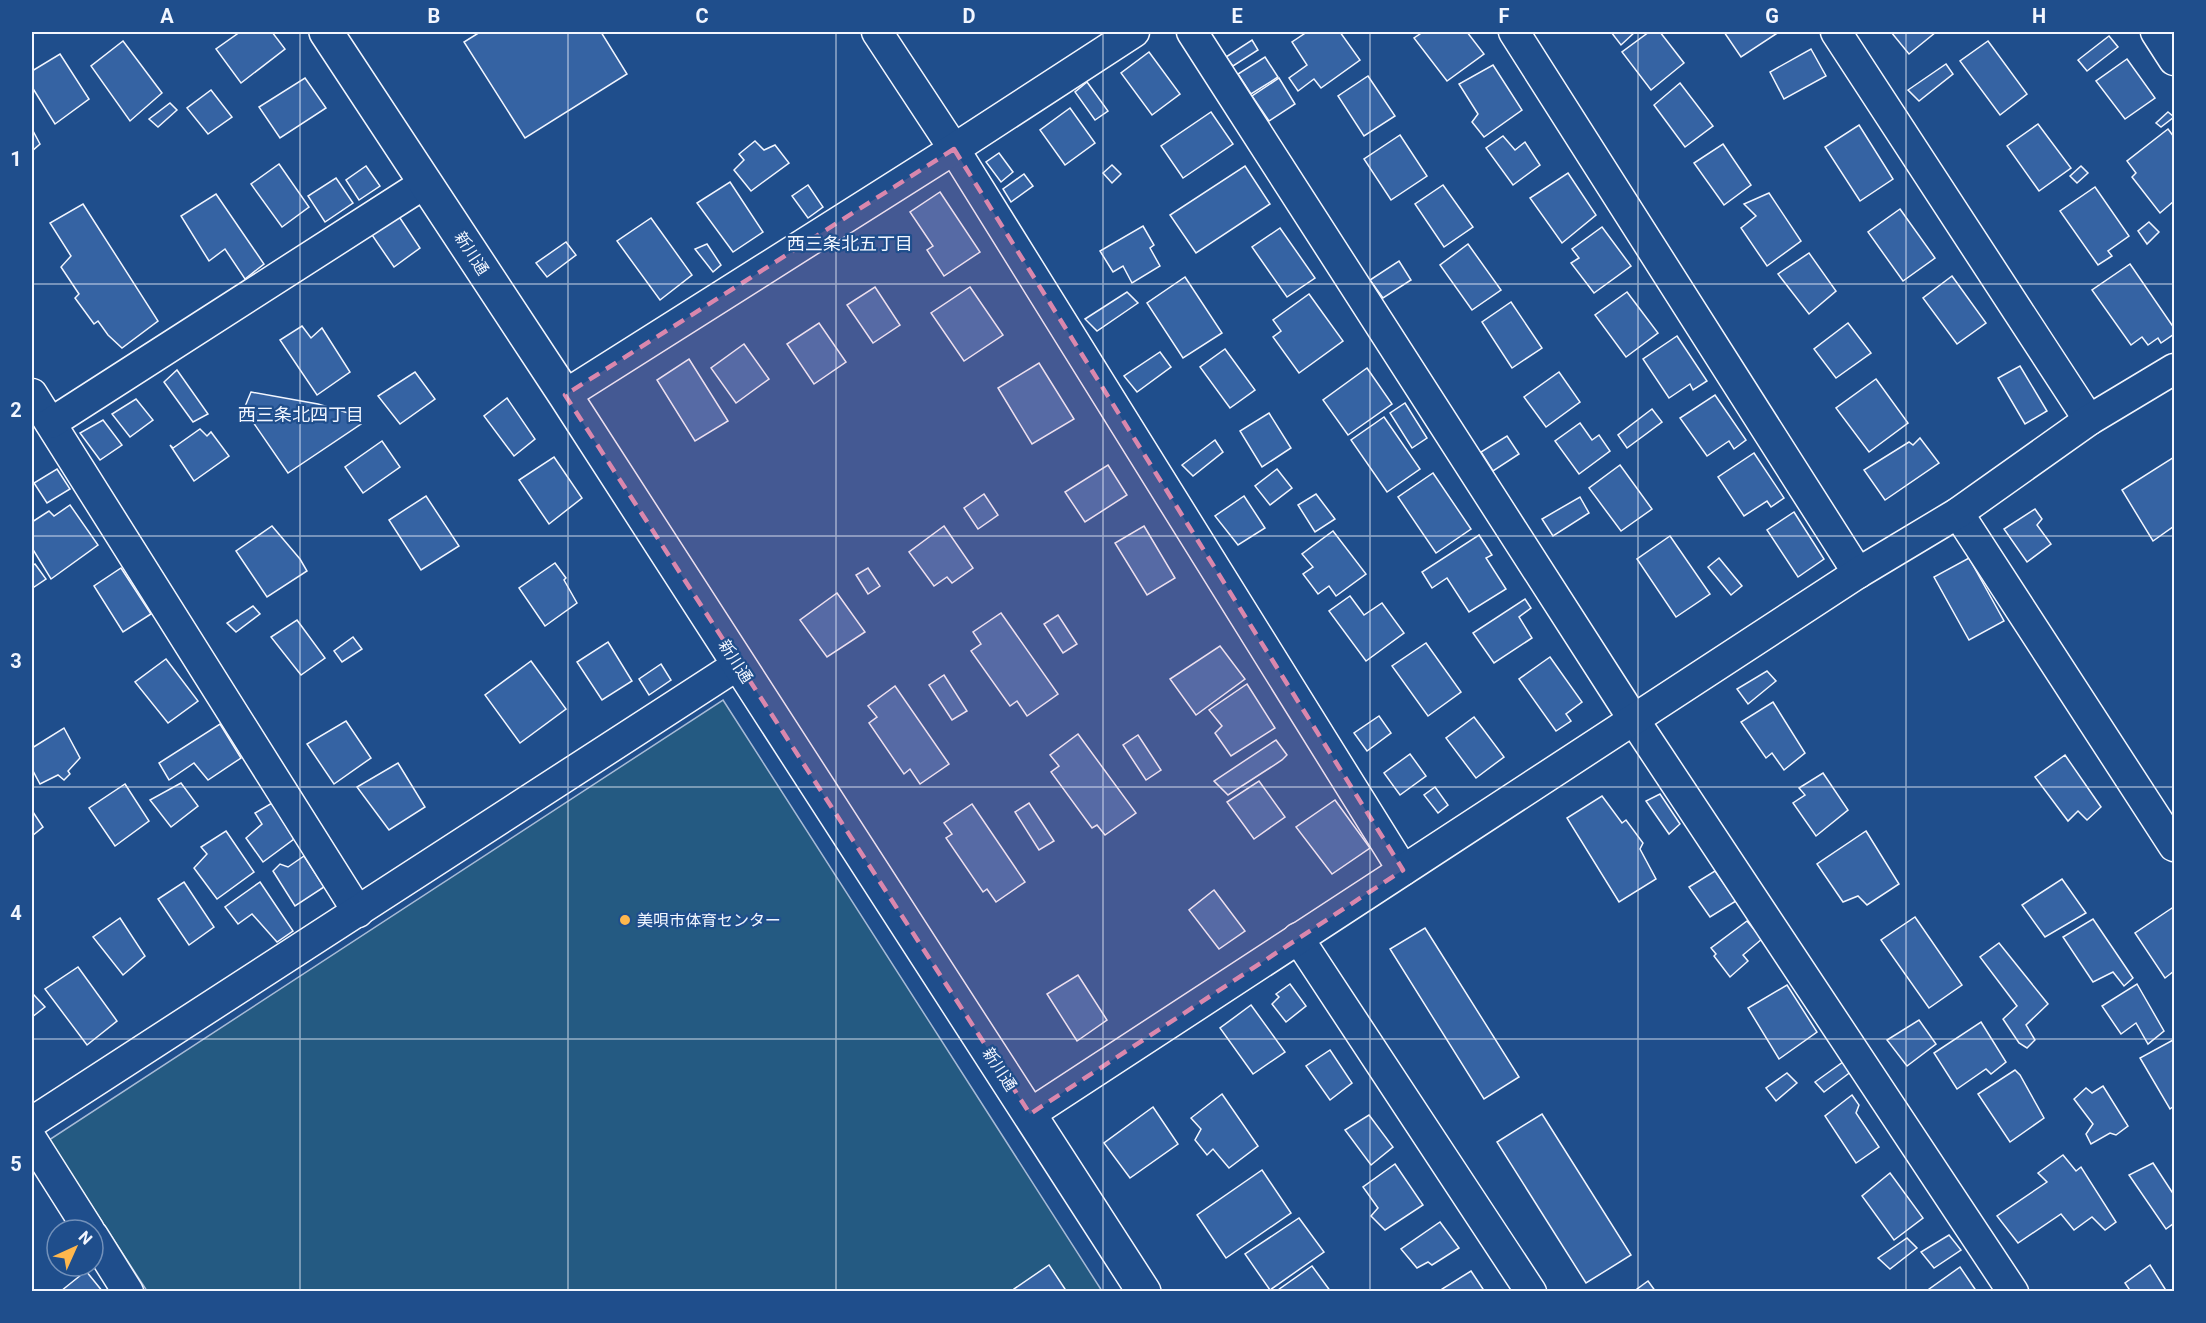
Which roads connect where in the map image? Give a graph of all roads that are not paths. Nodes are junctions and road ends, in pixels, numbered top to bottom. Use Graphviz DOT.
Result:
graph roads {
  1 [pos="326,32"];
  2 [pos="877,32"];
  3 [pos="1134,32"];
  4 [pos="1192,32"];
  5 [pos="1514,32"];
  6 [pos="1836,32"];
  7 [pos="2156,32"];
  8 [pos="2175,60"];
  9 [pos="954,149"];
  10 [pos="425,183"];
  11 [pos="2175,369"];
  12 [pos="32,394"];
  13 [pos="565,395"];
  14 [pos="2089,420"];
  15 [pos="51,423"];
  16 [pos="1958,513"];
  17 [pos="1858,573"];
  18 [pos="739,664"];
  19 [pos="1634,720"];
  20 [pos="2175,846"];
  21 [pos="1403,870"];
  22 [pos="358,912"];
  23 [pos="1298,938"];
  24 [pos="1030,1114"];
  25 [pos="32,1122"];
  26 [pos="32,1140"];
  27 [pos="81,1218"];
  28 [pos="105,1255"];
  29 [pos="128,1292"];
  30 [pos="1144,1292"];
  31 [pos="1532,1292"];
  32 [pos="2013,1292"];
  1 -- 10 [label="street, 新川通"];
  2 -- 9 [label="street"];
  3 -- 9 [label="street"];
  4 -- 19 [label="street"];
  5 -- 17 [label="street"];
  6 -- 14 [label="street"];
  7 -- 8 [label="street"];
  9 -- 13 [label="street"];
  9 -- 21 [label="street"];
  10 -- 13 [label="street, 新川通"];
  10 -- 15 [label="street"];
  11 -- 14 [label="street"];
  12 -- 15 [label="street"];
  13 -- 18 [label="street, 新川通"];
  14 -- 16 [label="street"];
  15 -- 22 [label="street"];
  16 -- 17 [label="street"];
  16 -- 20 [label="street"];
  17 -- 19 [label="street"];
  18 -- 22 [label="street"];
  18 -- 24 [label="street, 新川通"];
  19 -- 21 [label="street"];
  19 -- 32 [label="street"];
  21 -- 23 [label="street"];
  22 -- 25 [label="street"];
  23 -- 24 [label="street"];
  23 -- 31 [label="street"];
  24 -- 30 [label="street, 新川通"];
  26 -- 27 [label="street"];
  28 -- 29 [label="street"];
}
